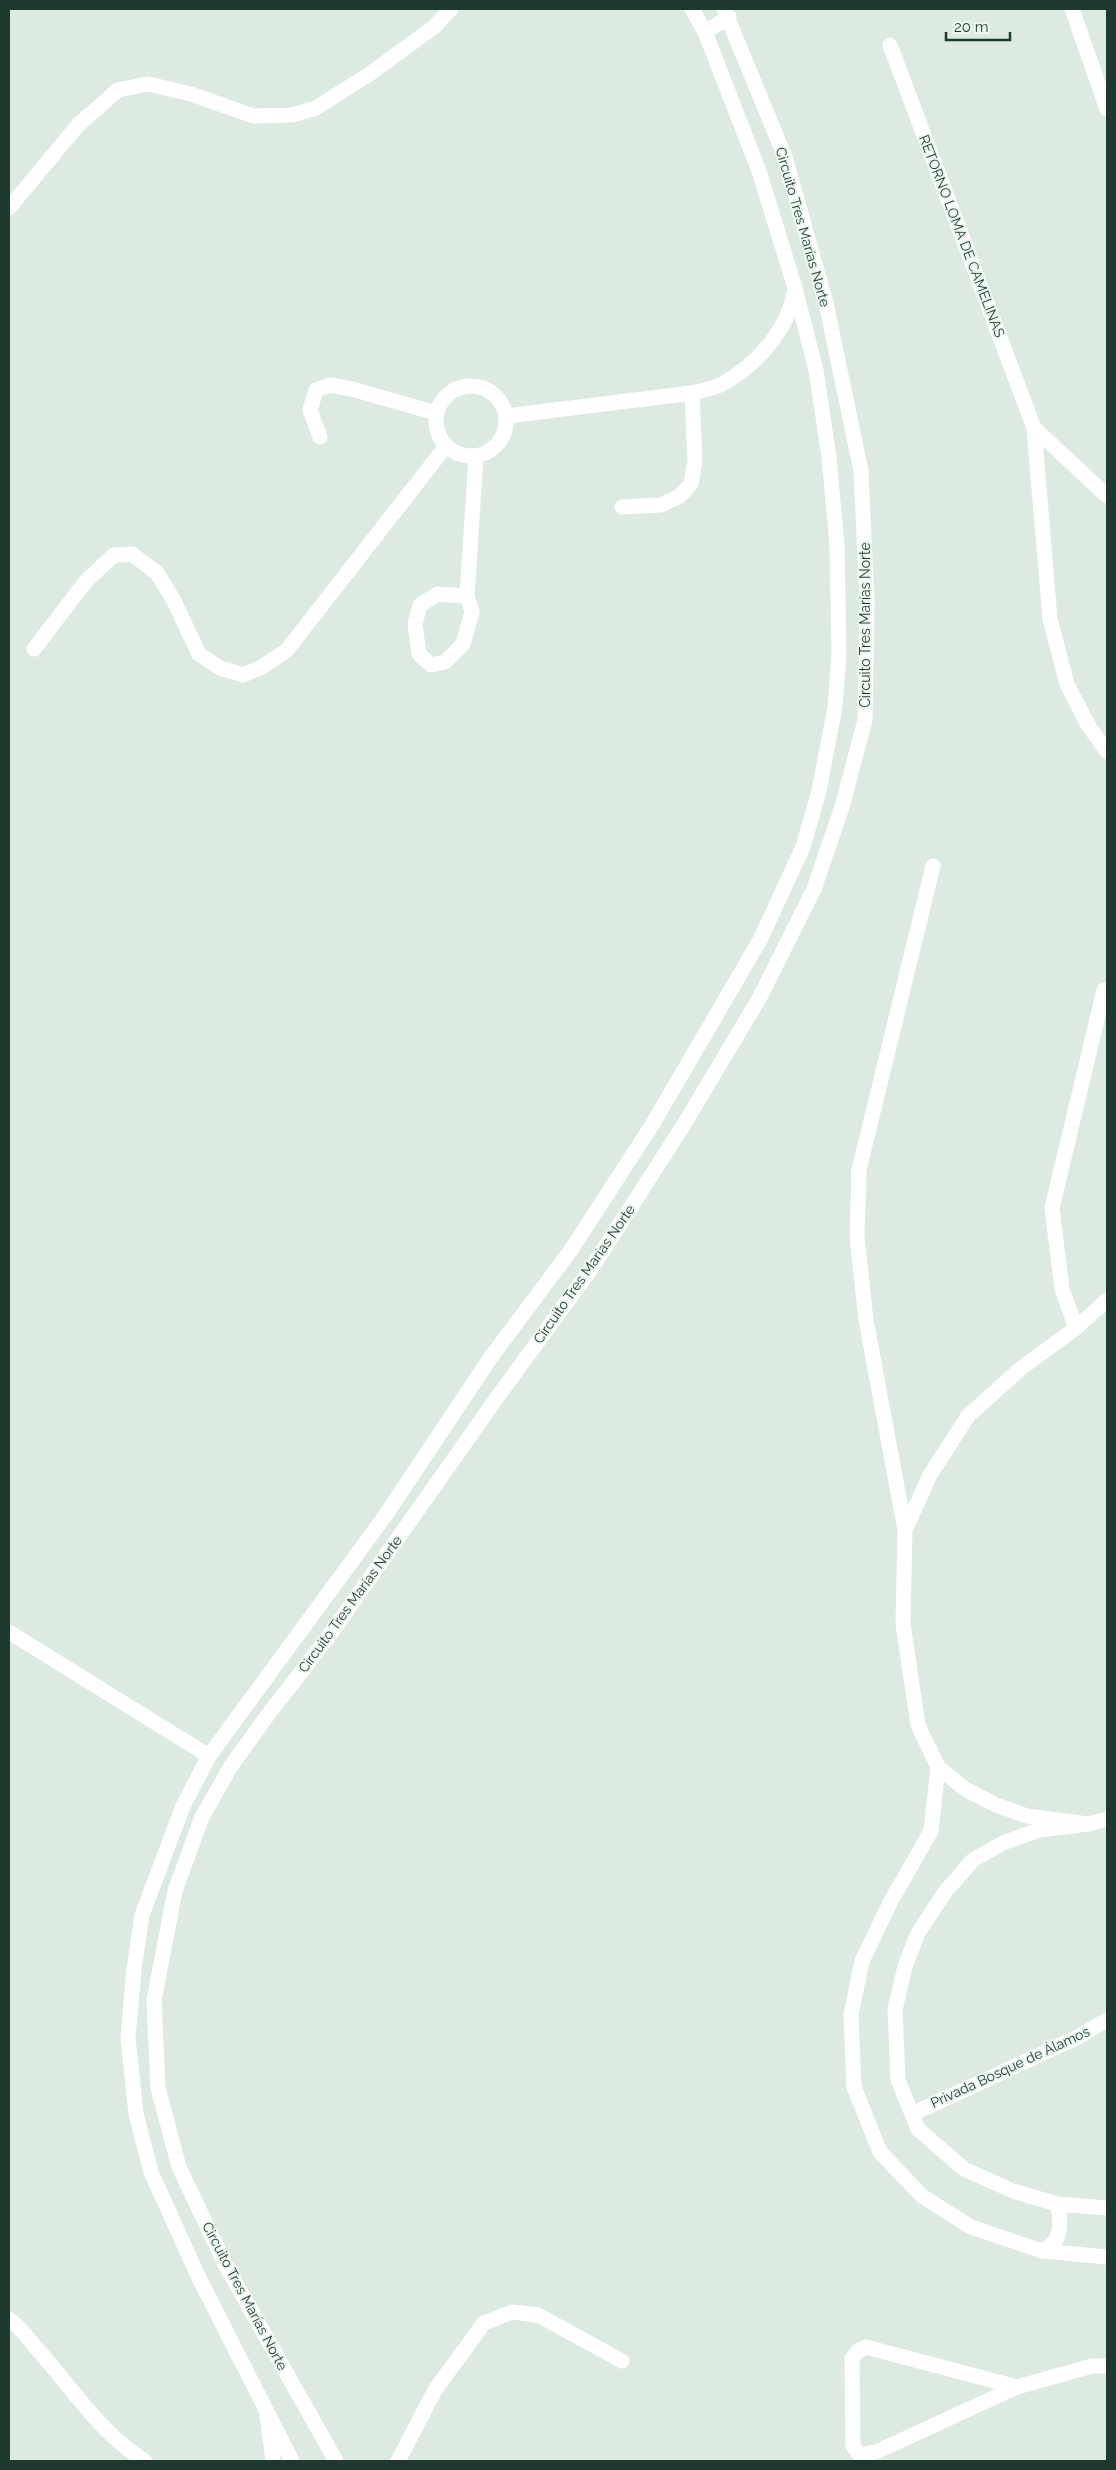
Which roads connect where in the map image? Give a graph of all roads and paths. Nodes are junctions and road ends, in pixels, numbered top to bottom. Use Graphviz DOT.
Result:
graph roads {
  1 [pos="451,9"];
  2 [pos="692,9"];
  3 [pos="1072,9"];
  4 [pos="727,13"];
  5 [pos="705,32"];
  6 [pos="890,45"];
  7 [pos="1107,110"];
  8 [pos="9,208"];
  9 [pos="795,288"];
  10 [pos="692,393"];
  11 [pos="436,412"];
  12 [pos="506,416"];
  13 [pos="1034,428"];
  14 [pos="320,437"];
  15 [pos="446,446"];
  16 [pos="476,457"];
  17 [pos="1107,496"];
  18 [pos="622,507"];
  19 [pos="466,596"];
  20 [pos="34,649"];
  21 [pos="1107,752"];
  22 [pos="933,866"];
  23 [pos="1104,990"];
  24 [pos="571,1250"];
  25 [pos="591,1269"];
  26 [pos="1107,1300"];
  27 [pos="1076,1328"];
  28 [pos="905,1530"];
  29 [pos="9,1632"];
  30 [pos="209,1756"];
  31 [pos="938,1768"];
  32 [pos="1107,1819"];
  33 [pos="1088,1824"];
  34 [pos="142,1915"];
  35 [pos="167,1925"];
  36 [pos="1107,2020"];
  37 [pos="912,2114"];
  38 [pos="1057,2204"];
  39 [pos="1107,2208"];
  40 [pos="1042,2251"];
  41 [pos="1107,2257"];
  42 [pos="9,2319"];
  43 [pos="622,2361"];
  44 [pos="1107,2366"];
  45 [pos="1017,2387"];
  46 [pos="266,2408"];
  47 [pos="145,2461"];
  48 [pos="273,2461"];
  49 [pos="292,2461"];
  50 [pos="336,2461"];
  51 [pos="398,2461"];
  1 -- 8 [label="street"];
  2 -- 5 [label="street, Circuito Tres Marías Norte"];
  3 -- 7 [label="street"];
  4 -- 5 [label="street"];
  4 -- 25 [label="street, Circuito Tres Marías Norte"];
  5 -- 9 [label="street, Circuito Tres Marías Norte"];
  6 -- 13 [label="street, RETORNO LOMA DE CAMELINAS"];
  9 -- 10 [label="street"];
  9 -- 24 [label="street, Circuito Tres Marías Norte"];
  10 -- 12 [label="street"];
  10 -- 18 [label="street"];
  11 -- 12 [label="street"];
  11 -- 14 [label="street"];
  11 -- 15 [label="street"];
  12 -- 16 [label="street"];
  13 -- 17 [label="street"];
  13 -- 21 [label="street"];
  15 -- 16 [label="street"];
  15 -- 20 [label="street"];
  16 -- 19 [label="street"];
  19 -- 19 [label="street"];
  22 -- 28 [label="street"];
  23 -- 27 [label="street"];
  24 -- 25 [label="street"];
  24 -- 30 [label="street, Circuito Tres Marías Norte"];
  25 -- 35 [label="street, Circuito Tres Marías Norte"];
  26 -- 27 [label="street"];
  27 -- 28 [label="street"];
  28 -- 31 [label="street"];
  29 -- 30 [label="street"];
  30 -- 34 [label="street, Circuito Tres Marías Norte"];
  31 -- 33 [label="street"];
  31 -- 40 [label="street"];
  32 -- 33 [label="street"];
  33 -- 37 [label="street"];
  34 -- 35 [label="street"];
  34 -- 46 [label="street, Circuito Tres Marías Norte"];
  35 -- 50 [label="street, Circuito Tres Marías Norte"];
  36 -- 37 [label="street, Privada Bosque de Álamos"];
  37 -- 38 [label="street"];
  38 -- 39 [label="street"];
  38 -- 40 [label="street"];
  40 -- 41 [label="street"];
  42 -- 47 [label="street"];
  43 -- 51 [label="street"];
  44 -- 45 [label="street"];
  45 -- 45 [label="street"];
  46 -- 48 [label="street"];
  46 -- 49 [label="street, Circuito Tres Marías Norte"];
}
